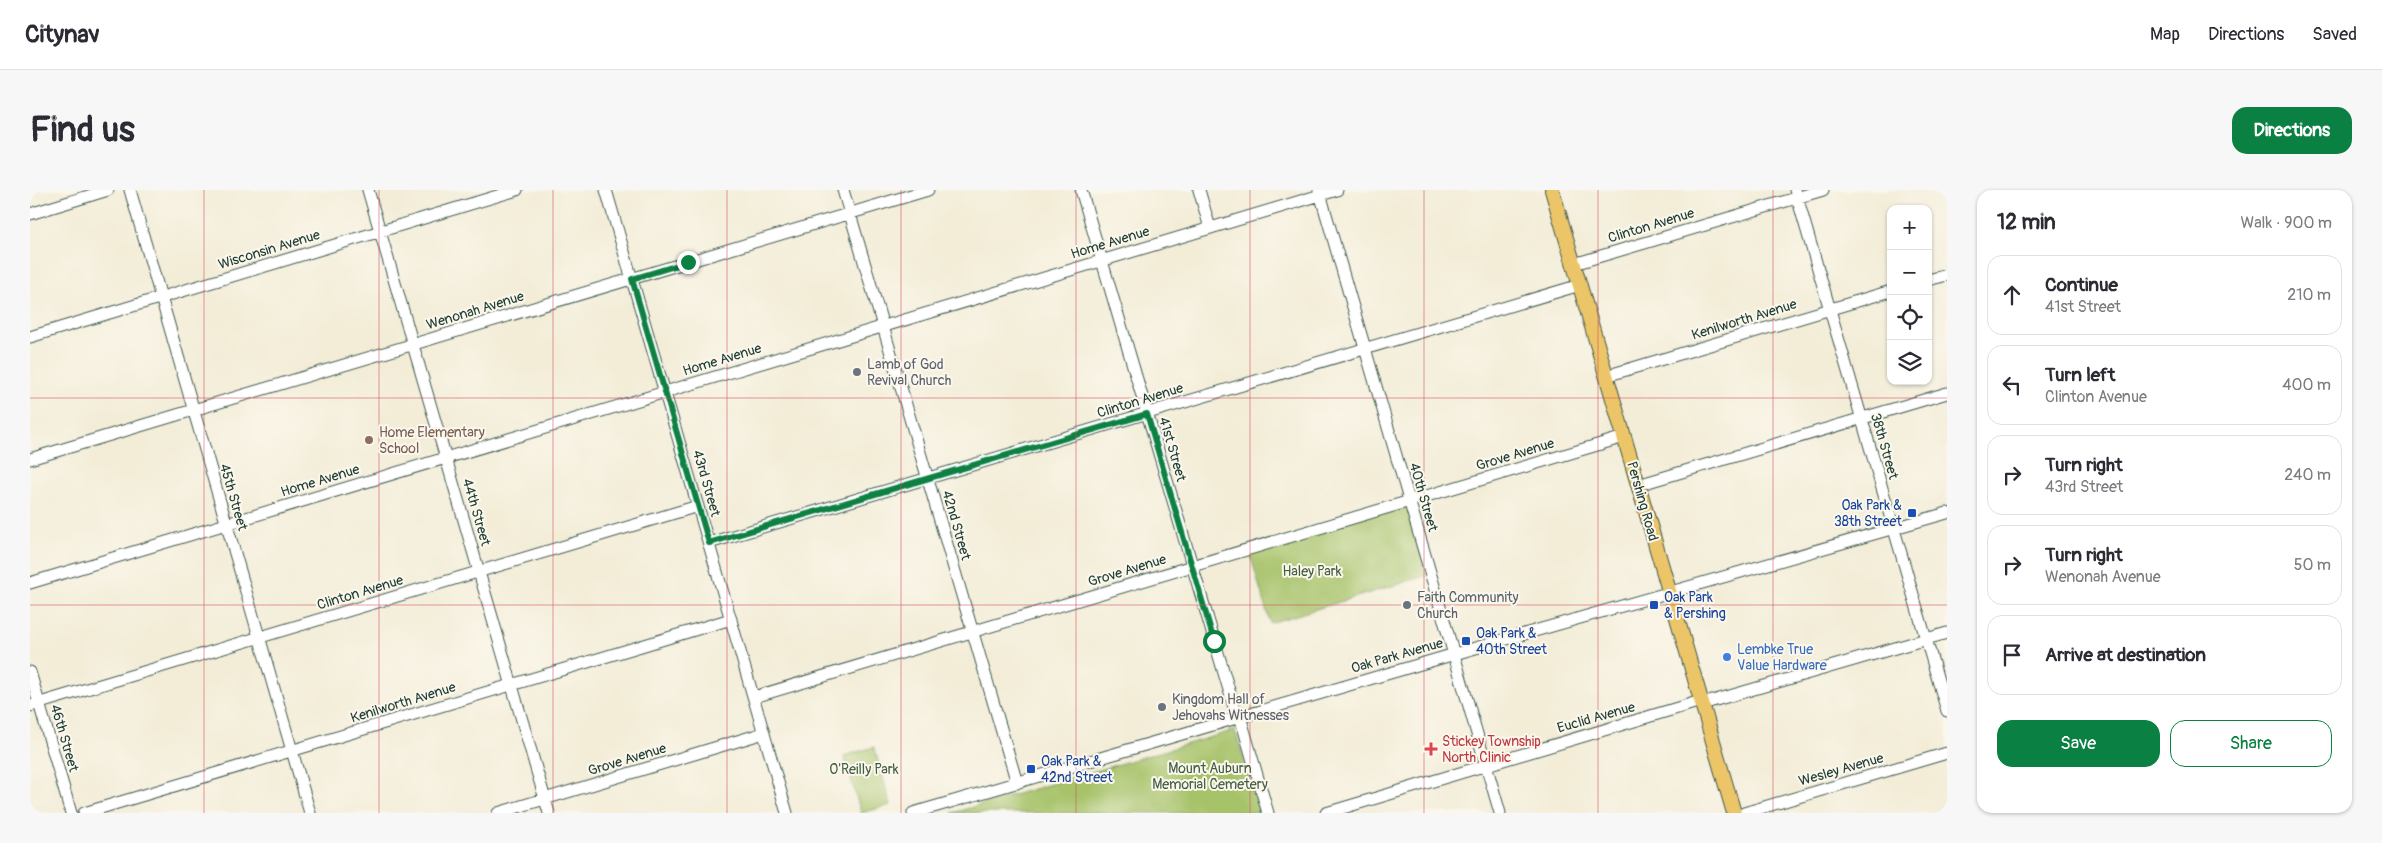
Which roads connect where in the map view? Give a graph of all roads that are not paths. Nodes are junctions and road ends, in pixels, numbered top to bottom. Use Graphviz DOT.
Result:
graph roads {
  1 [pos="108,190"];
  2 [pos="130,190"];
  3 [pos="368,190"];
  4 [pos="517,190"];
  5 [pos="606,190"];
  6 [pos="843,190"];
  7 [pos="928,190"];
  8 [pos="1081,190"];
  9 [pos="1199,190"];
  10 [pos="1337,190"];
  11 [pos="1552,190"];
  12 [pos="1823,190"];
  13 [pos="1319,192"];
  14 [pos="1796,194"];
  15 [pos="850,213"];
  16 [pos="30,214"];
  17 [pos="1210,228"];
  18 [pos="380,231"];
  19 [pos="1102,261"];
  20 [pos="1574,264"];
  21 [pos="1947,275"];
  22 [pos="632,279"];
  23 [pos="1932,279"];
  24 [pos="1580,285"];
  25 [pos="1887,292"];
  26 [pos="161,298"];
  27 [pos="1830,309"];
  28 [pos="883,326"];
  29 [pos="30,337"];
  30 [pos="413,344"];
  31 [pos="1365,349"];
  32 [pos="1606,376"];
  33 [pos="665,392"];
  34 [pos="1947,393"];
  35 [pos="194,410"];
  36 [pos="1147,414"];
  37 [pos="1862,418"];
  38 [pos="1624,437"];
  39 [pos="446,458"];
  40 [pos="30,459"];
  41 [pos="928,479"];
  42 [pos="1638,485"];
  43 [pos="1410,501"];
  44 [pos="698,506"];
  45 [pos="1947,513"];
  46 [pos="226,524"];
  47 [pos="1894,529"];
  48 [pos="709,543"];
  49 [pos="1192,566"];
  50 [pos="479,572"];
  51 [pos="30,583"];
  52 [pos="1670,593"];
  53 [pos="731,619"];
  54 [pos="972,632"];
  55 [pos="1947,633"];
  56 [pos="259,638"];
  57 [pos="1926,639"];
  58 [pos="1454,654"];
  59 [pos="30,672"];
  60 [pos="512,685"];
  61 [pos="754,697"];
  62 [pos="1702,702"];
  63 [pos="35,705"];
  64 [pos="1947,711"];
  65 [pos="1238,717"];
  66 [pos="764,733"];
  67 [pos="292,751"];
  68 [pos="1947,753"];
  69 [pos="1486,764"];
  70 [pos="1016,783"];
  71 [pos="545,799"];
  72 [pos="71,813"];
  73 [pos="84,813"];
  74 [pos="310,813"];
  75 [pos="498,813"];
  76 [pos="549,813"];
  77 [pos="787,813"];
  78 [pos="913,813"];
  79 [pos="1268,813"];
  80 [pos="1326,813"];
  81 [pos="1500,813"];
  82 [pos="1735,813"];
  1 -- 16 [label="street"];
  2 -- 26 [label="street, 45th Street"];
  3 -- 18 [label="street, 44th Street"];
  4 -- 18 [label="street, Wisconsin Avenue"];
  5 -- 22 [label="street, 43rd Street"];
  6 -- 15 [label="street, 42nd Street"];
  7 -- 15 [label="street, Wenonah Avenue"];
  8 -- 19 [label="street, 41st Street"];
  9 -- 17 [label="street"];
  10 -- 13 [label="street, Home Avenue"];
  11 -- 20 [label="main road, Pershing Road"];
  12 -- 14 [label="street, Clinton Avenue"];
  13 -- 17 [label="street, Home Avenue"];
  13 -- 31 [label="street, 40th Street"];
  14 -- 20 [label="street, Clinton Avenue"];
  14 -- 27 [label="street, 38th Street"];
  15 -- 22 [label="street, Wenonah Avenue"];
  15 -- 28 [label="street, 42nd Street"];
  17 -- 19 [label="street, Home Avenue"];
  18 -- 26 [label="street, Wisconsin Avenue"];
  18 -- 30 [label="street, 44th Street"];
  19 -- 28 [label="street, Home Avenue"];
  19 -- 36 [label="street, 41st Street"];
  20 -- 24 [label="main road, Pershing Road"];
  21 -- 23 [label="street"];
  22 -- 30 [label="street, Wenonah Avenue"];
  22 -- 33 [label="street, 43rd Street"];
  24 -- 31 [label="street, Clinton Avenue"];
  24 -- 32 [label="main road, Pershing Road"];
  25 -- 27 [label="street, Kenilworth Avenue"];
  26 -- 29 [label="street, Wisconsin Avenue"];
  26 -- 35 [label="street, 45th Street"];
  27 -- 32 [label="street, Kenilworth Avenue"];
  27 -- 37 [label="street, 38th Street"];
  28 -- 33 [label="street, Home Avenue"];
  28 -- 41 [label="street, 42nd Street"];
  30 -- 35 [label="street, Wenonah Avenue"];
  30 -- 39 [label="street, 44th Street"];
  31 -- 36 [label="street, Clinton Avenue"];
  31 -- 43 [label="street, 40th Street"];
  32 -- 38 [label="main road, Pershing Road"];
  33 -- 39 [label="street, Home Avenue"];
  33 -- 44 [label="street, 43rd Street"];
  34 -- 37 [label="street"];
  35 -- 40 [label="street, Wenonah Avenue"];
  35 -- 46 [label="street, 45th Street"];
  36 -- 41 [label="street, Clinton Avenue"];
  36 -- 49 [label="street, 41st Street"];
  37 -- 42 [label="street"];
  37 -- 47 [label="street, 38th Street"];
  38 -- 42 [label="main road, Pershing Road"];
  38 -- 43 [label="street, Grove Avenue"];
  39 -- 46 [label="street, Home Avenue"];
  39 -- 50 [label="street, 44th Street"];
  41 -- 48 [label="street, Clinton Avenue"];
  41 -- 54 [label="street, 42nd Street"];
  42 -- 52 [label="main road, Pershing Road"];
  43 -- 49 [label="street, Grove Avenue"];
  43 -- 58 [label="street, 40th Street"];
  44 -- 48 [label="street, 43rd Street"];
  44 -- 50 [label="street, Clinton Avenue"];
  45 -- 47 [label="street, Oak Park Avenue"];
  46 -- 51 [label="street, Home Avenue"];
  46 -- 56 [label="street, 45th Street"];
  47 -- 52 [label="street, Oak Park Avenue"];
  47 -- 57 [label="street, 38th Street"];
  48 -- 53 [label="street, 43rd Street"];
  49 -- 54 [label="street, Grove Avenue"];
  49 -- 65 [label="street, 41st Street"];
  50 -- 56 [label="street, Clinton Avenue"];
  50 -- 60 [label="street, 44th Street"];
  52 -- 58 [label="street, Oak Park Avenue"];
  52 -- 62 [label="main road, Pershing Road"];
  53 -- 60 [label="street, Kenilworth Avenue"];
  53 -- 61 [label="street, 43rd Street"];
  54 -- 61 [label="street, Grove Avenue"];
  54 -- 70 [label="street, 42nd Street"];
  55 -- 57 [label="street, Euclid Avenue"];
  56 -- 63 [label="street, Clinton Avenue"];
  56 -- 67 [label="street, 45th Street"];
  57 -- 62 [label="street, Euclid Avenue"];
  57 -- 64 [label="street, 38th Street"];
  58 -- 65 [label="street, Oak Park Avenue"];
  58 -- 69 [label="street, 40th Street"];
  59 -- 63 [label="street, 46th Street"];
  60 -- 67 [label="street, Kenilworth Avenue"];
  60 -- 71 [label="street, 44th Street"];
  61 -- 66 [label="street, 43rd Street"];
  62 -- 69 [label="street, Euclid Avenue"];
  62 -- 82 [label="main road, Pershing Road"];
  63 -- 72 [label="street, 46th Street"];
  65 -- 70 [label="street, Oak Park Avenue"];
  65 -- 79 [label="street, 41st Street"];
  66 -- 71 [label="street, Grove Avenue"];
  66 -- 77 [label="street, 43rd Street"];
  67 -- 73 [label="street, Kenilworth Avenue"];
  67 -- 74 [label="street, 45th Street"];
  68 -- 82 [label="street, Wesley Avenue"];
  69 -- 80 [label="street, Euclid Avenue"];
  69 -- 81 [label="street, 40th Street"];
  70 -- 78 [label="street, Oak Park Avenue"];
  71 -- 75 [label="street, Grove Avenue"];
  71 -- 76 [label="street, 44th Street"];
}
